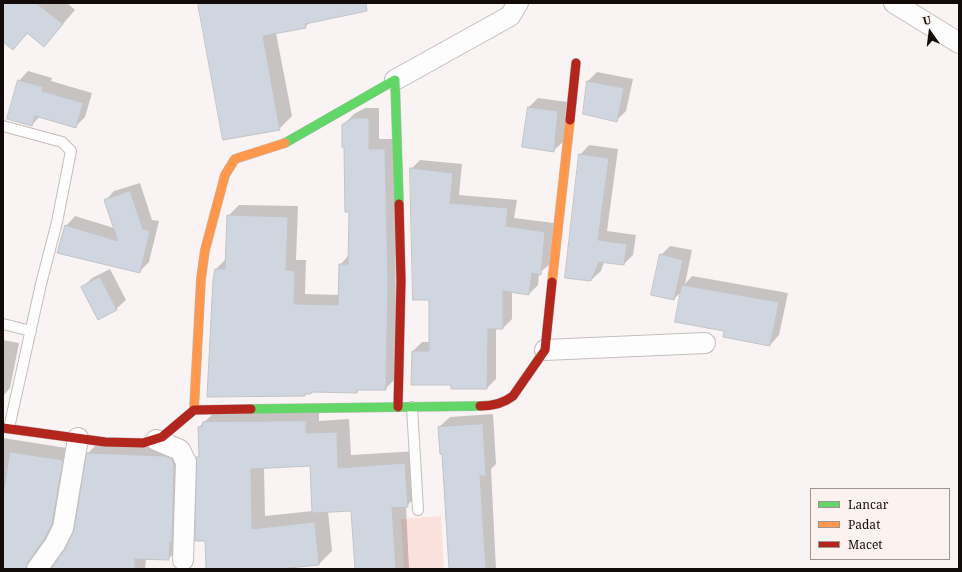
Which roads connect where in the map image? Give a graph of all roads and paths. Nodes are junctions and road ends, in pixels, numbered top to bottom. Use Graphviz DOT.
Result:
graph roads {
  1 [pos="518,3"];
  2 [pos="894,3"];
  3 [pos="959,43"];
  4 [pos="576,63"];
  5 [pos="395,80"];
  6 [pos="3,126"];
  7 [pos="3,324"];
  8 [pos="30,331"];
  9 [pos="705,343"];
  10 [pos="545,350"];
  11 [pos="398,407"];
  12 [pos="412,407"];
  13 [pos="194,410"];
  14 [pos="6,428"];
  15 [pos="78,438"];
  16 [pos="156,440"];
  17 [pos="418,510"];
  18 [pos="183,560"];
  19 [pos="37,569"];
  1 -- 5 [label="street"];
  2 -- 3 [label="street"];
  4 -- 10 [label="street"];
  5 -- 11 [label="street"];
  5 -- 13 [label="street"];
  6 -- 8 [label="lane"];
  7 -- 8 [label="lane"];
  8 -- 14 [label="lane"];
  9 -- 10 [label="street"];
  10 -- 12 [label="street"];
  11 -- 12 [label="street"];
  11 -- 13 [label="street"];
  12 -- 17 [label="lane"];
  13 -- 16 [label="street"];
  14 -- 15 [label="street"];
  15 -- 16 [label="street"];
  15 -- 19 [label="street"];
  16 -- 18 [label="street"];
}
